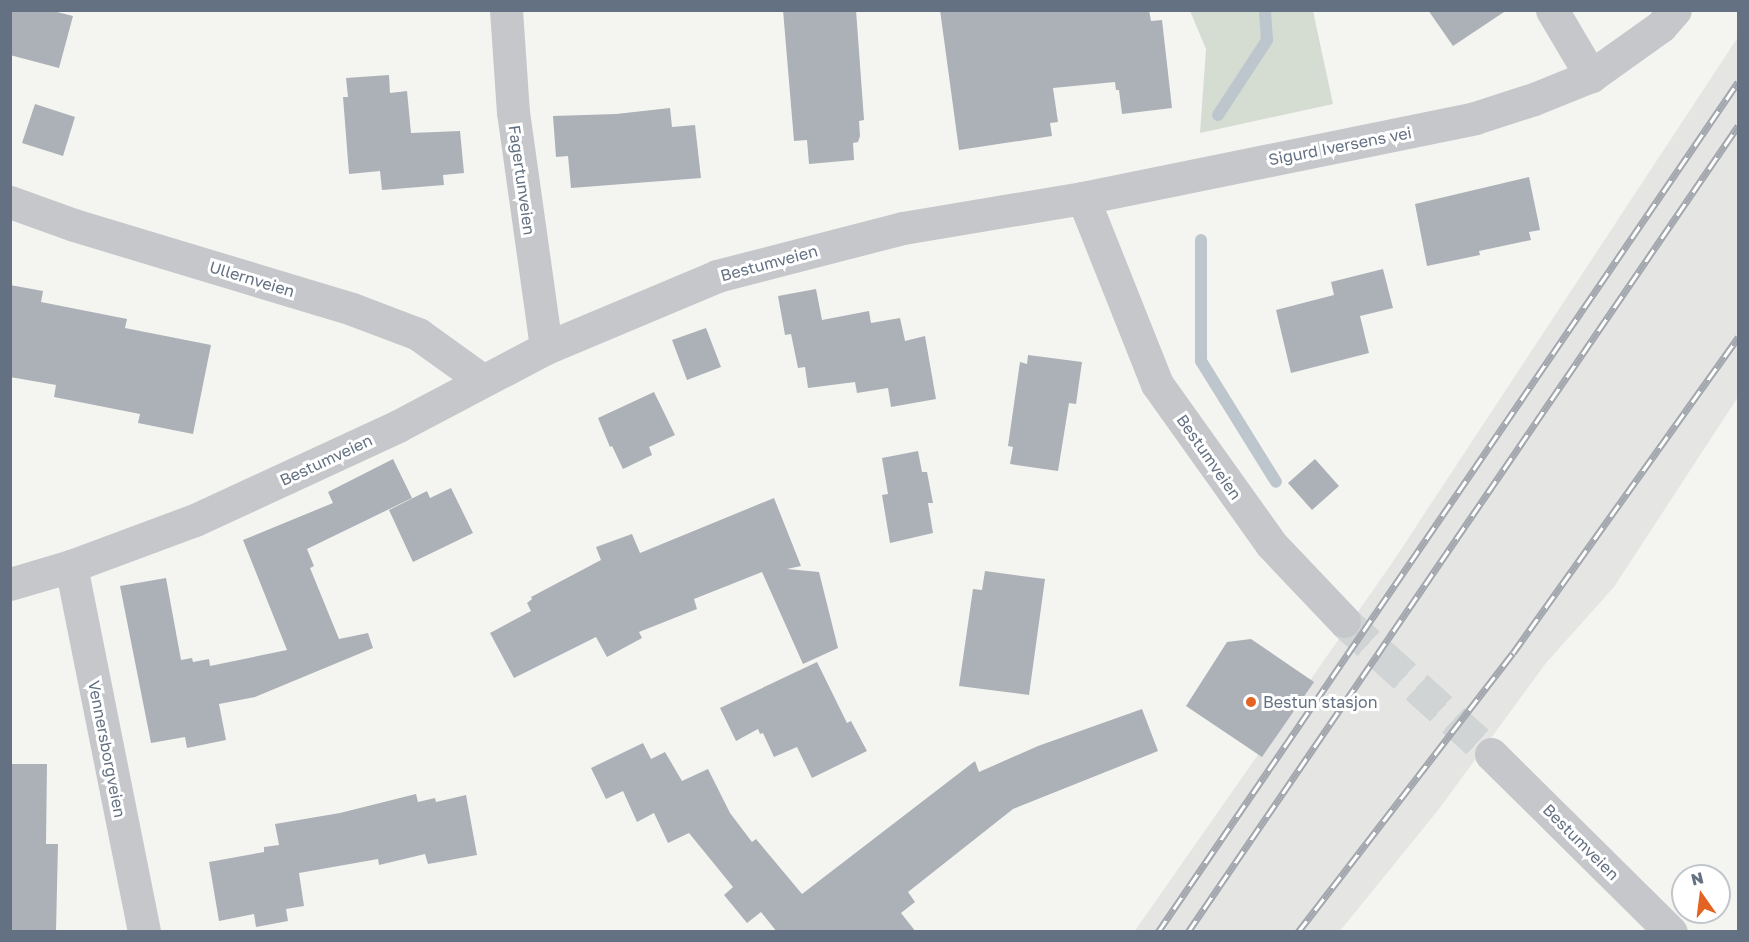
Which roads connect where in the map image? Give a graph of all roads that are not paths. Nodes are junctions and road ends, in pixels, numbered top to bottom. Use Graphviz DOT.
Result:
graph roads {
  1 [pos="506,10"];
  2 [pos="1552,10"];
  3 [pos="1675,10"];
  4 [pos="1591,76"];
  5 [pos="1083,198"];
  6 [pos="10,202"];
  7 [pos="546,348"];
  8 [pos="482,380"];
  9 [pos="71,566"];
  10 [pos="10,584"];
  11 [pos="1344,621"];
  12 [pos="1491,754"];
  13 [pos="144,932"];
  14 [pos="1671,932"];
  1 -- 7 [label="street, Fagertunveien"];
  2 -- 4 [label="street"];
  3 -- 4 [label="street, Sigurd Iversens vei"];
  4 -- 5 [label="street, Sigurd Iversens vei"];
  5 -- 7 [label="street, Bestumveien"];
  5 -- 11 [label="street, Bestumveien"];
  6 -- 8 [label="street, Ullernveien"];
  7 -- 8 [label="street, Bestumveien"];
  8 -- 9 [label="street, Bestumveien"];
  9 -- 10 [label="street, Bestumveien"];
  9 -- 13 [label="street, Vennersborgveien"];
  12 -- 14 [label="street, Bestumveien"];
}
